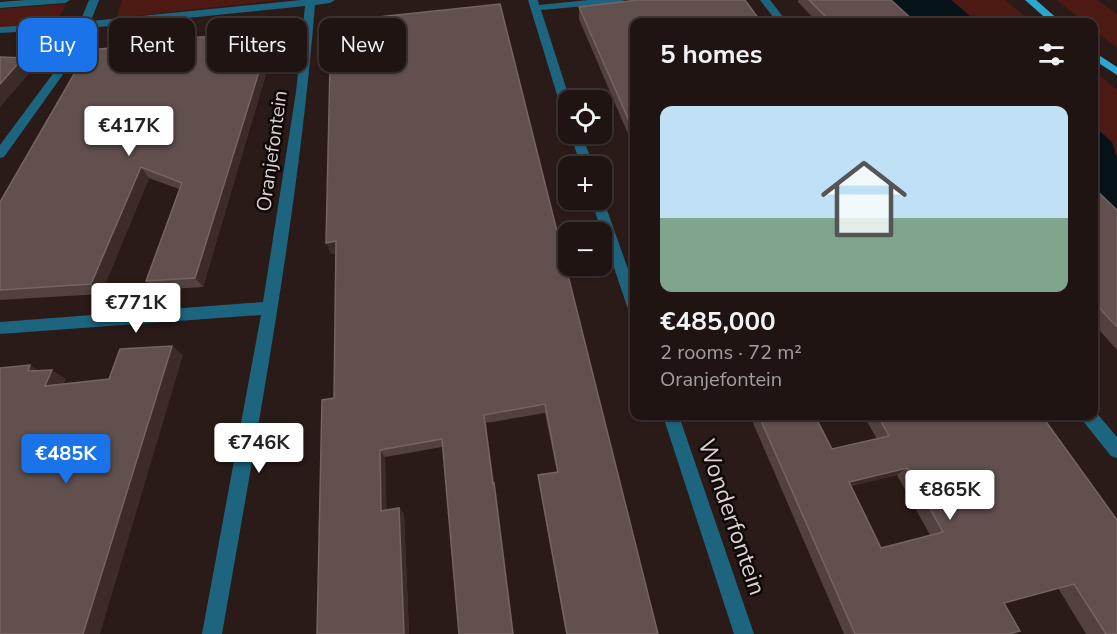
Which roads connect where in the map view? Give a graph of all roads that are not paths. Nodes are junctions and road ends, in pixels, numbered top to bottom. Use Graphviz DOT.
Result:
graph roads {
  1 [pos="65,0"];
  2 [pos="94,0"];
  3 [pos="330,0"];
  4 [pos="619,0"];
  5 [pos="765,0"];
  6 [pos="1030,0"];
  7 [pos="310,1"];
  8 [pos="535,4"];
  9 [pos="0,5"];
  10 [pos="87,18"];
  11 [pos="779,18"];
  12 [pos="1051,18"];
  13 [pos="97,24"];
  14 [pos="18,29"];
  15 [pos="0,30"];
  16 [pos="1098,58"];
  17 [pos="59,72"];
  18 [pos="1117,72"];
  19 [pos="562,90"];
  20 [pos="0,154"];
  21 [pos="602,210"];
  22 [pos="630,278"];
  23 [pos="270,308"];
  24 [pos="0,328"];
  25 [pos="672,420"];
  26 [pos="1092,420"];
  27 [pos="1117,450"];
  28 [pos="212,634"];
  29 [pos="744,634"];
  1 -- 9 [label="street"];
  2 -- 10 [label="street"];
  3 -- 7 [label="street"];
  4 -- 8 [label="street"];
  5 -- 11 [label="street"];
  6 -- 12 [label="main road"];
  7 -- 13 [label="street"];
  7 -- 23 [label="street, Oranjefontein"];
  8 -- 19 [label="street"];
  14 -- 15 [label="street"];
  16 -- 18 [label="main road"];
  17 -- 20 [label="street"];
  21 -- 22 [label="street"];
  23 -- 24 [label="street"];
  23 -- 28 [label="street, Oranjefontein"];
  25 -- 29 [label="street, Wonderfontein"];
  26 -- 27 [label="street"];
}
